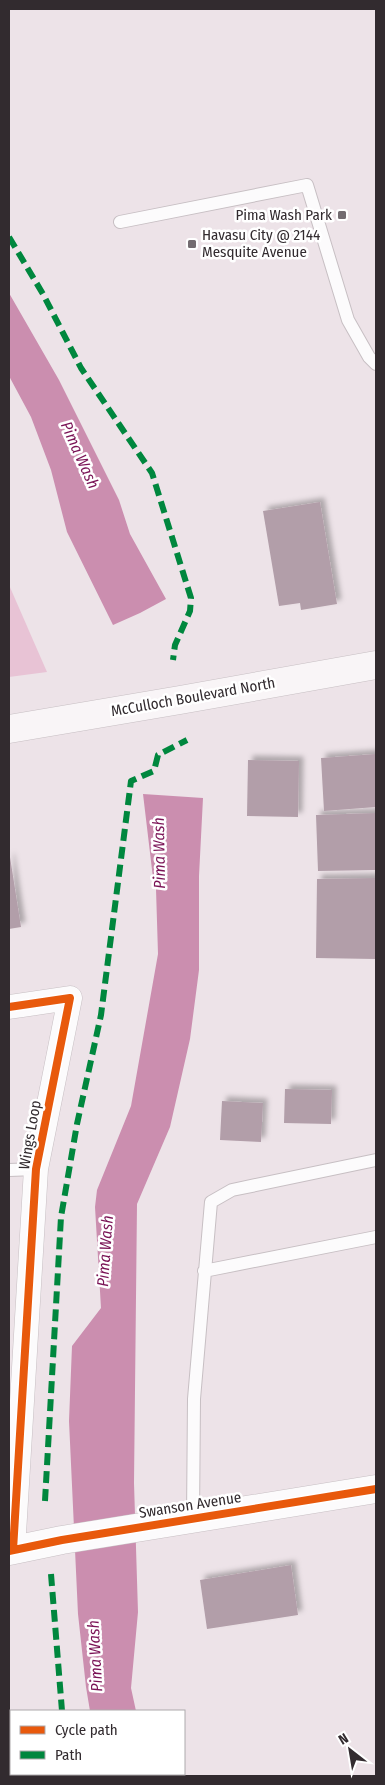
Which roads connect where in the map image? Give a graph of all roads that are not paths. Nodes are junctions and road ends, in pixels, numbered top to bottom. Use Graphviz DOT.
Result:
graph roads {
  1 [pos="120,222"];
  2 [pos="376,364"];
  3 [pos="376,665"];
  4 [pos="9,729"];
  5 [pos="9,1007"];
  6 [pos="376,1160"];
  7 [pos="36,1169"];
  8 [pos="9,1170"];
  9 [pos="376,1237"];
  10 [pos="204,1271"];
  11 [pos="376,1489"];
  12 [pos="193,1518"];
  13 [pos="11,1550"];
  1 -- 2 [label="lane"];
  3 -- 4 [label="main road, McCulloch Boulevard North"];
  5 -- 7 [label="street, Wings Loop"];
  6 -- 10 [label="lane"];
  7 -- 8 [label="lane"];
  7 -- 13 [label="street, Wings Loop"];
  9 -- 10 [label="lane"];
  10 -- 12 [label="lane"];
  11 -- 12 [label="street, Swanson Avenue"];
  12 -- 13 [label="street, Swanson Avenue"];
}
